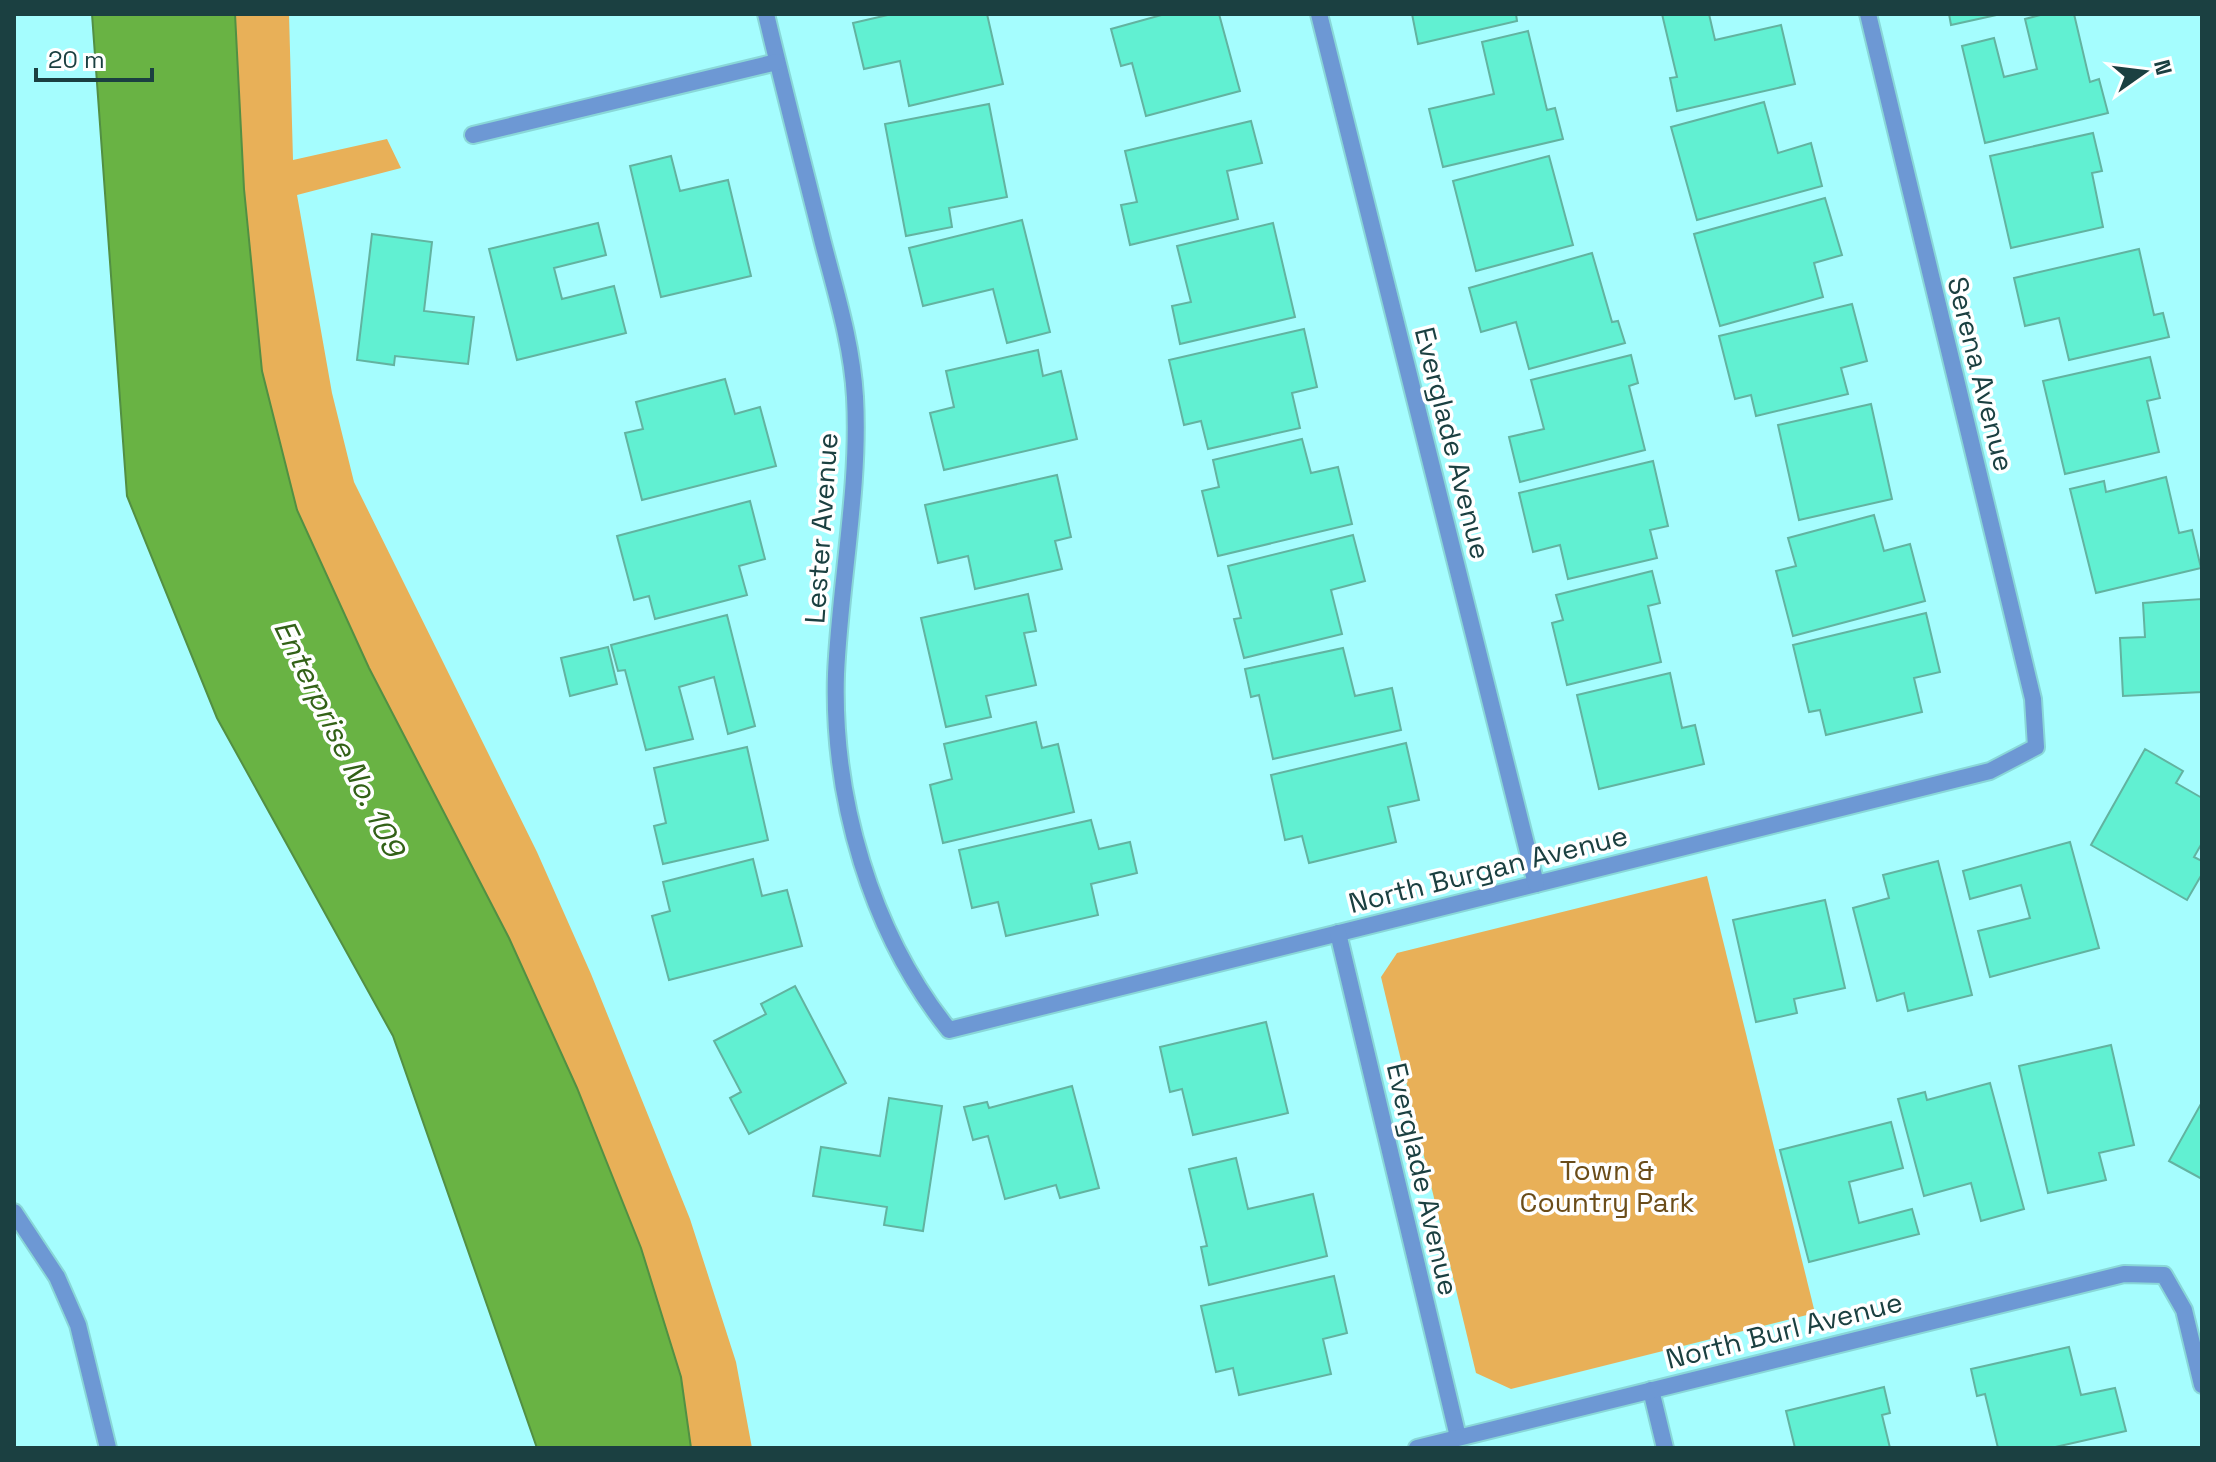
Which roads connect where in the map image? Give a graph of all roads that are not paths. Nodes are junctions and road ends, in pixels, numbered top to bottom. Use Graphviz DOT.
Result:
graph roads {
  1 [pos="766,14"];
  2 [pos="1319,14"];
  3 [pos="1868,14"];
  4 [pos="777,62"];
  5 [pos="473,135"];
  6 [pos="2036,747"];
  7 [pos="1536,884"];
  8 [pos="1338,933"];
  9 [pos="949,1030"];
  10 [pos="14,1212"];
  11 [pos="2202,1385"];
  12 [pos="1651,1390"];
  13 [pos="1458,1437"];
  14 [pos="108,1448"];
  15 [pos="1417,1448"];
  16 [pos="1665,1448"];
  1 -- 4 [label="street, Lester Avenue"];
  2 -- 7 [label="street, Everglade Avenue"];
  3 -- 6 [label="street, Serena Avenue"];
  4 -- 5 [label="street"];
  4 -- 9 [label="street, Lester Avenue"];
  6 -- 7 [label="street, North Burgan Avenue"];
  7 -- 8 [label="street, North Burgan Avenue"];
  8 -- 9 [label="street, North Burgan Avenue"];
  8 -- 13 [label="street, Everglade Avenue"];
  10 -- 14 [label="street"];
  11 -- 12 [label="street, North Burl Avenue"];
  12 -- 13 [label="street, North Burl Avenue"];
  12 -- 16 [label="street"];
  13 -- 15 [label="street, North Burl Avenue"];
}
